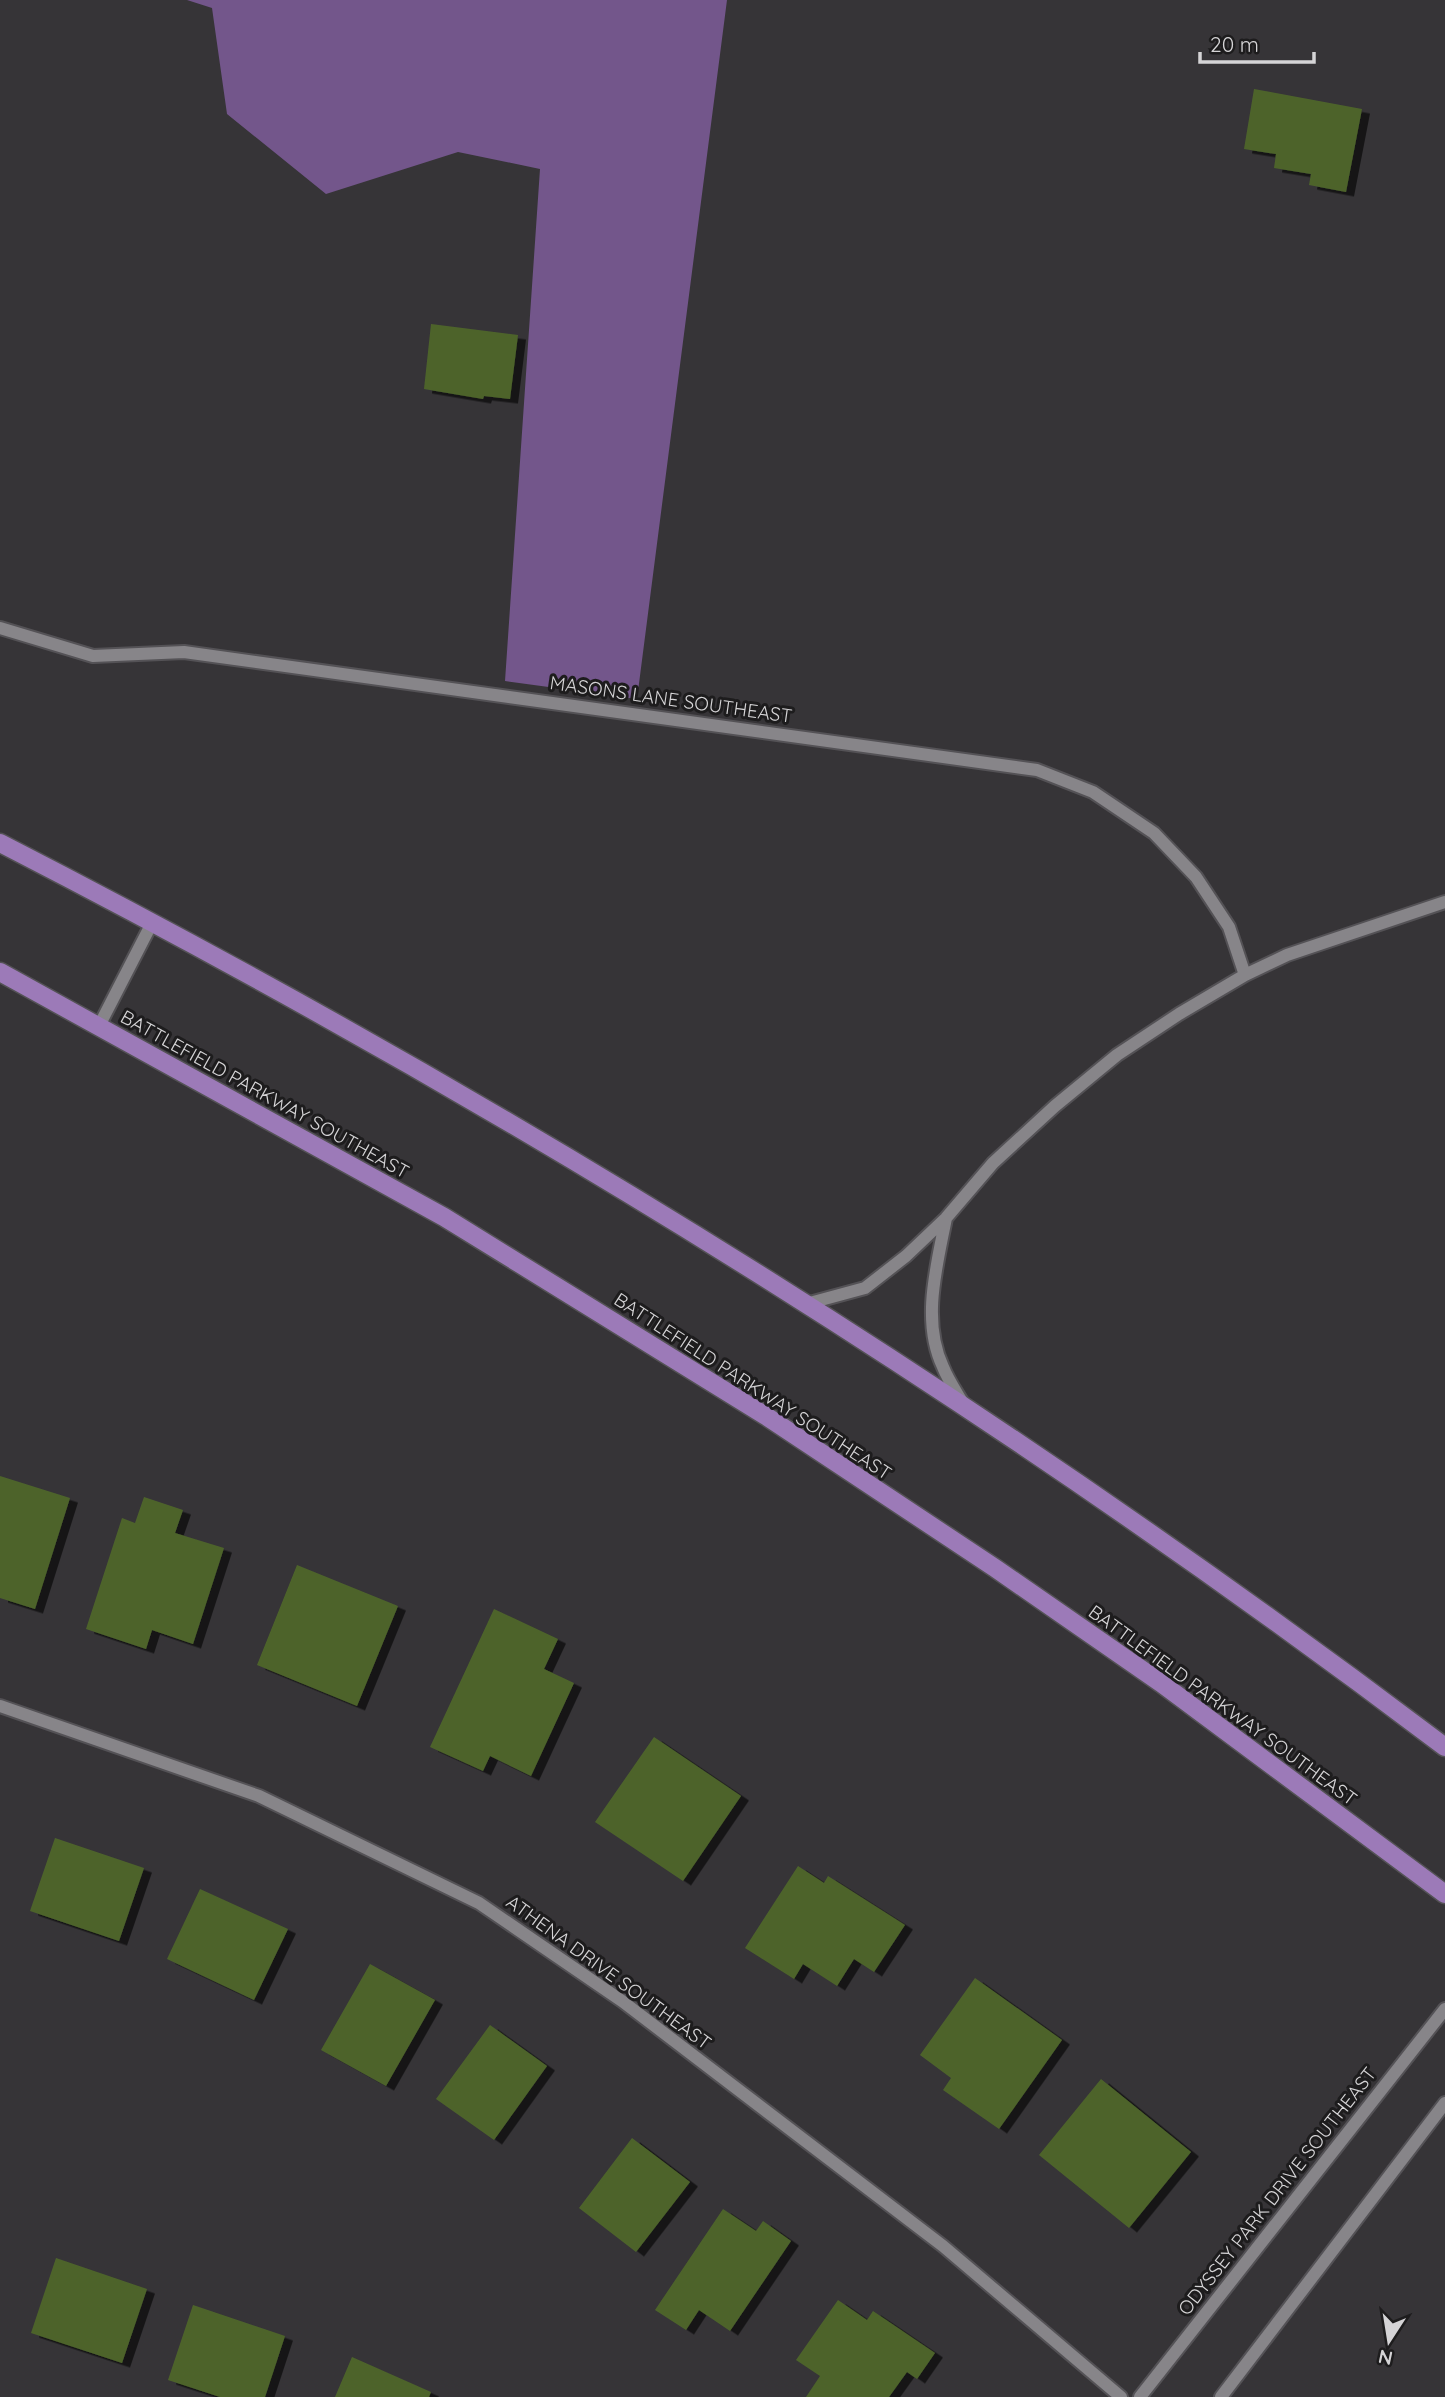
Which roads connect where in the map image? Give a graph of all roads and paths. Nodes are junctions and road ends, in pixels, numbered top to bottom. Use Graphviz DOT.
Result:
graph roads {
  1 [pos="0,628"];
  2 [pos="0,843"];
  3 [pos="1445,902"];
  4 [pos="153,921"];
  5 [pos="0,972"];
  6 [pos="1245,975"];
  7 [pos="99,1027"];
  8 [pos="946,1217"];
  9 [pos="806,1304"];
  10 [pos="967,1409"];
  11 [pos="0,1706"];
  12 [pos="1445,1747"];
  13 [pos="1445,1894"];
  14 [pos="1445,2009"];
  15 [pos="1445,2103"];
  16 [pos="1121,2397"];
  17 [pos="1140,2397"];
  18 [pos="1220,2397"];
  1 -- 6 [label="street, MASONS LANE SOUTHEAST"];
  2 -- 4 [label="main road"];
  3 -- 6 [label="street"];
  4 -- 7 [label="street"];
  4 -- 9 [label="main road"];
  5 -- 7 [label="main road, BATTLEFIELD PARKWAY SOUTHEAST"];
  6 -- 8 [label="street"];
  7 -- 13 [label="main road, BATTLEFIELD PARKWAY SOUTHEAST"];
  8 -- 9 [label="street"];
  8 -- 10 [label="street"];
  9 -- 10 [label="main road"];
  10 -- 12 [label="main road"];
  11 -- 16 [label="street, ATHENA DRIVE SOUTHEAST"];
  14 -- 17 [label="street, ODYSSEY PARK DRIVE SOUTHEAST"];
  15 -- 18 [label="street"];
}
